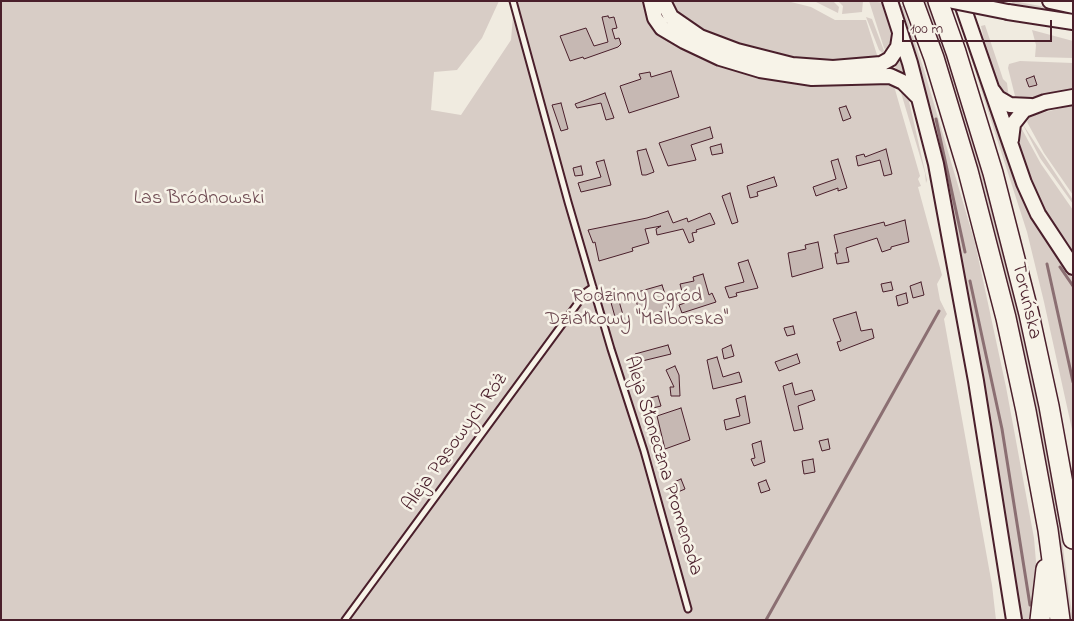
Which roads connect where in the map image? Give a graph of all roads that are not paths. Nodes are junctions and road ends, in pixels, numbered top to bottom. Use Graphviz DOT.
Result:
graph roads {
  1 [pos="513,1"];
  2 [pos="651,1"];
  3 [pos="664,1"];
  4 [pos="890,1"];
  5 [pos="913,1"];
  6 [pos="938,1"];
  7 [pos="953,1"];
  8 [pos="962,1"];
  9 [pos="1050,1"];
  10 [pos="1073,6"];
  11 [pos="1073,22"];
  12 [pos="900,30"];
  13 [pos="989,84"];
  14 [pos="1073,97"];
  15 [pos="921,101"];
  16 [pos="1031,106"];
  17 [pos="1013,153"];
  18 [pos="1073,267"];
  19 [pos="592,287"];
  20 [pos="1049,406"];
  21 [pos="1073,468"];
  22 [pos="1048,530"];
  23 [pos="1073,539"];
  24 [pos="688,609"];
  25 [pos="345,620"];
  26 [pos="1014,620"];
  27 [pos="1040,620"];
  28 [pos="1060,620"];
  1 -- 19 [label="lane, Aleja Słoneczna Promenada"];
  2 -- 15 [label="street"];
  3 -- 12 [label="street"];
  4 -- 12 [label="street"];
  5 -- 22 [label="highway, Toruńska"];
  6 -- 20 [label="highway, Toruńska"];
  7 -- 11 [label="street, bridge"];
  8 -- 13 [label="street"];
  9 -- 10 [label="street"];
  12 -- 15 [label="street"];
  13 -- 16 [label="street"];
  13 -- 17 [label="street"];
  14 -- 16 [label="street"];
  15 -- 26 [label="street"];
  16 -- 17 [label="street"];
  17 -- 18 [label="street"];
  19 -- 24 [label="lane, Aleja Słoneczna Promenada"];
  19 -- 25 [label="lane, Aleja Pąsowych Róż"];
  20 -- 21 [label="highway"];
  20 -- 23 [label="highway, Toruńska"];
  22 -- 27 [label="highway"];
  22 -- 28 [label="highway, Toruńska"];
}
